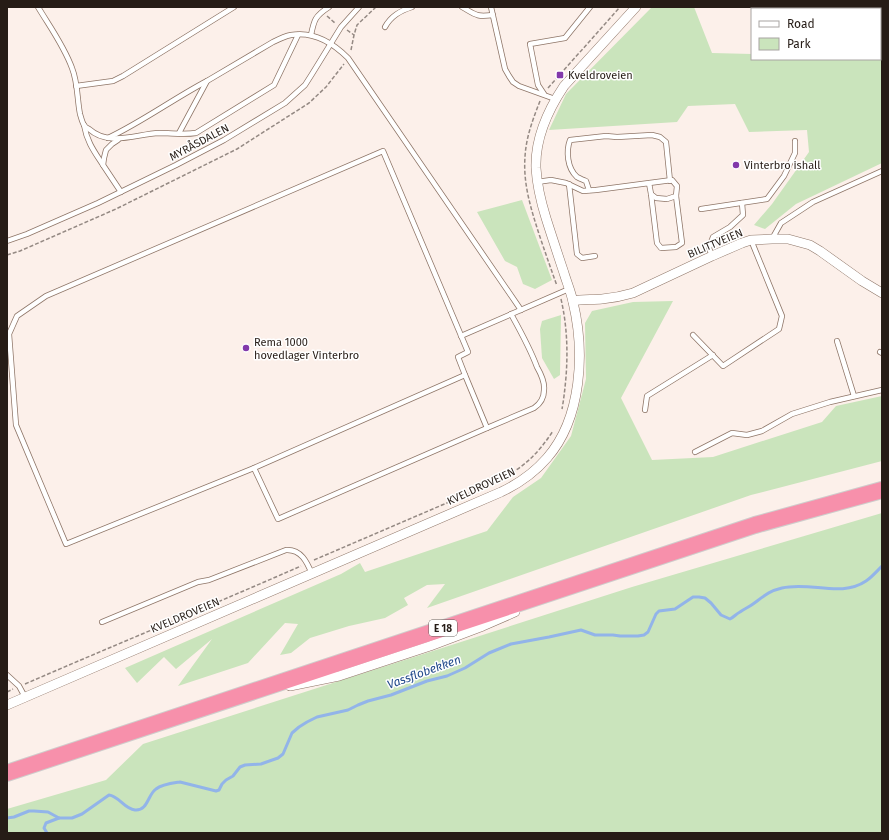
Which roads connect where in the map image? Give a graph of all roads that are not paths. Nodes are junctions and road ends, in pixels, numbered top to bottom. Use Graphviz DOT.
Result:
graph roads {
  1 [pos="38,7"];
  2 [pos="234,7"];
  3 [pos="329,7"];
  4 [pos="359,7"];
  5 [pos="412,7"];
  6 [pos="462,7"];
  7 [pos="491,7"];
  8 [pos="590,7"];
  9 [pos="636,7"];
  10 [pos="493,15"];
  11 [pos="384,27"];
  12 [pos="298,35"];
  13 [pos="310,35"];
  14 [pos="331,43"];
  15 [pos="207,81"];
  16 [pos="76,86"];
  17 [pos="544,94"];
  18 [pos="555,98"];
  19 [pos="84,125"];
  20 [pos="179,133"];
  21 [pos="107,138"];
  22 [pos="119,139"];
  23 [pos="795,141"];
  24 [pos="103,165"];
  25 [pos="882,171"];
  26 [pos="670,181"];
  27 [pos="537,182"];
  28 [pos="649,183"];
  29 [pos="569,184"];
  30 [pos="589,190"];
  31 [pos="121,192"];
  32 [pos="651,194"];
  33 [pos="676,196"];
  34 [pos="742,203"];
  35 [pos="701,210"];
  36 [pos="772,239"];
  37 [pos="751,240"];
  38 [pos="7,241"];
  39 [pos="595,256"];
  40 [pos="712,256"];
  41 [pos="569,289"];
  42 [pos="882,293"];
  43 [pos="573,301"];
  44 [pos="521,310"];
  45 [pos="511,314"];
  46 [pos="692,335"];
  47 [pos="461,336"];
  48 [pos="837,341"];
  49 [pos="712,356"];
  50 [pos="466,375"];
  51 [pos="882,390"];
  52 [pos="854,396"];
  53 [pos="645,410"];
  54 [pos="487,428"];
  55 [pos="695,452"];
  56 [pos="254,468"];
  57 [pos="882,483"];
  58 [pos="882,490"];
  59 [pos="312,574"];
  60 [pos="102,622"];
  61 [pos="7,676"];
  62 [pos="25,697"];
  63 [pos="7,704"];
  64 [pos="7,766"];
  65 [pos="7,773"];
  1 -- 16 [label="lane"];
  2 -- 16 [label="lane"];
  3 -- 13 [label="lane"];
  4 -- 14 [label="lane, MYRÅSDALEN"];
  5 -- 11 [label="lane"];
  6 -- 10 [label="lane"];
  7 -- 10 [label="lane"];
  8 -- 17 [label="lane"];
  9 -- 18 [label="street, KVELDROVEIEN"];
  10 -- 17 [label="lane"];
  12 -- 13 [label="lane"];
  12 -- 15 [label="lane"];
  12 -- 20 [label="lane"];
  13 -- 14 [label="lane"];
  14 -- 31 [label="lane, MYRÅSDALEN"];
  14 -- 44 [label="lane"];
  15 -- 20 [label="lane"];
  15 -- 21 [label="lane"];
  16 -- 19 [label="lane"];
  17 -- 18 [label="lane"];
  18 -- 27 [label="street, KVELDROVEIEN"];
  19 -- 21 [label="lane"];
  19 -- 24 [label="lane"];
  20 -- 22 [label="lane"];
  21 -- 22 [label="lane"];
  22 -- 24 [label="lane"];
  23 -- 34 [label="lane"];
  24 -- 31 [label="lane"];
  25 -- 36 [label="lane"];
  26 -- 28 [label="lane"];
  26 -- 30 [label="lane"];
  26 -- 33 [label="lane"];
  27 -- 29 [label="lane"];
  27 -- 41 [label="street, KVELDROVEIEN"];
  28 -- 30 [label="lane"];
  28 -- 32 [label="lane"];
  29 -- 30 [label="lane"];
  29 -- 39 [label="lane"];
  31 -- 38 [label="lane, MYRÅSDALEN"];
  32 -- 33 [label="lane"];
  32 -- 33 [label="lane"];
  34 -- 35 [label="lane"];
  34 -- 40 [label="lane"];
  36 -- 37 [label="street, BILITTVEIEN"];
  36 -- 42 [label="street, BILITTVEIEN"];
  37 -- 40 [label="street, BILITTVEIEN"];
  37 -- 49 [label="lane"];
  40 -- 43 [label="street, BILITTVEIEN"];
  41 -- 43 [label="street, KVELDROVEIEN"];
  41 -- 44 [label="lane"];
  43 -- 59 [label="street, KVELDROVEIEN"];
  44 -- 45 [label="lane"];
  45 -- 47 [label="lane"];
  45 -- 54 [label="lane"];
  46 -- 49 [label="lane"];
  47 -- 50 [label="lane"];
  47 -- 56 [label="lane"];
  48 -- 52 [label="lane"];
  49 -- 53 [label="lane"];
  50 -- 54 [label="lane"];
  50 -- 56 [label="lane"];
  51 -- 52 [label="lane"];
  52 -- 55 [label="lane"];
  54 -- 56 [label="lane"];
  57 -- 64 [label="highway, E 18"];
  58 -- 65 [label="highway, E 18"];
  59 -- 60 [label="lane"];
  59 -- 62 [label="street, KVELDROVEIEN"];
  61 -- 62 [label="lane"];
  62 -- 63 [label="street, KVELDROVEIEN"];
}
